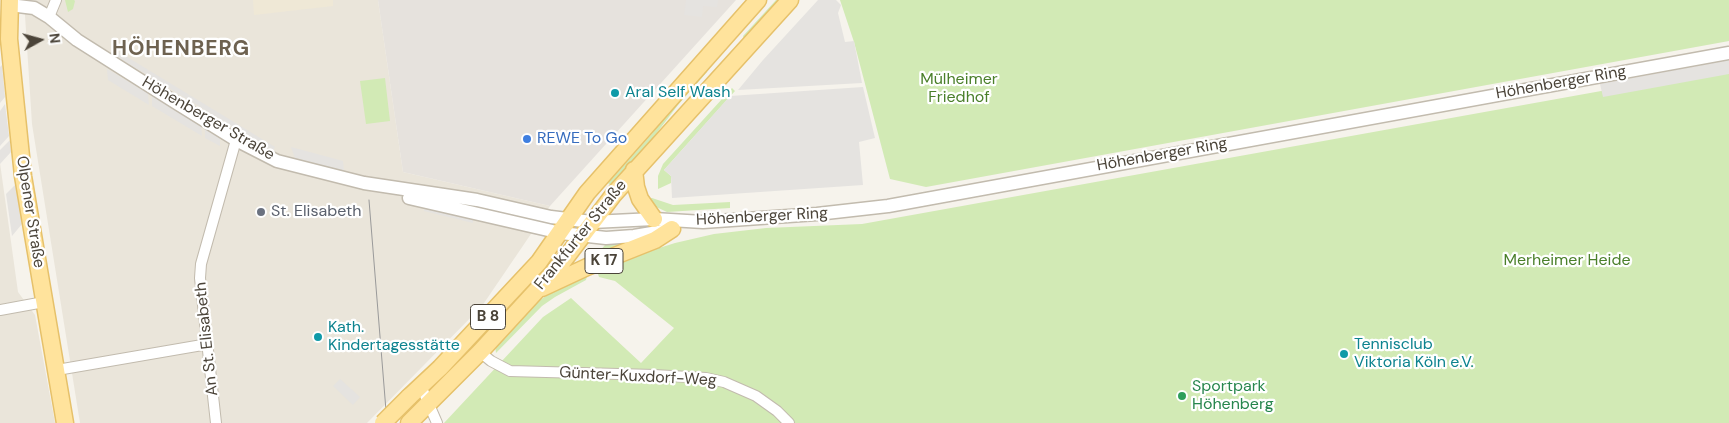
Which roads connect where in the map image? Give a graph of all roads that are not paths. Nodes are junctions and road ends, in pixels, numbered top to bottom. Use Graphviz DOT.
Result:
graph roads {
  1 [pos="56,0"];
  2 [pos="758,0"];
  3 [pos="790,0"];
  4 [pos="7,3"];
  5 [pos="49,17"];
  6 [pos="711,52"];
  7 [pos="1729,52"];
  8 [pos="727,69"];
  9 [pos="236,140"];
  10 [pos="634,170"];
  11 [pos="654,219"];
  12 [pos="592,222"];
  13 [pos="703,222"];
  14 [pos="564,226"];
  15 [pos="672,229"];
  16 [pos="582,235"];
  17 [pos="536,291"];
  18 [pos="44,302"];
  19 [pos="0,310"];
  20 [pos="208,344"];
  21 [pos="480,352"];
  22 [pos="57,370"];
  23 [pos="415,391"];
  24 [pos="418,414"];
  25 [pos="65,423"];
  26 [pos="216,423"];
  27 [pos="383,423"];
  28 [pos="437,423"];
  29 [pos="789,423"];
  1 -- 5 [label="street"];
  2 -- 6 [label="main road, Frankfurter Straße / B 8"];
  3 -- 8 [label="main road, Frankfurter Straße / B 8"];
  4 -- 5 [label="street, Höhenberger Straße"];
  4 -- 18 [label="main road, Olpener Straße"];
  5 -- 9 [label="street, Höhenberger Straße"];
  6 -- 8 [label="main road"];
  6 -- 14 [label="main road, Frankfurter Straße / B 8"];
  7 -- 13 [label="street, Höhenberger Ring / K 17"];
  8 -- 10 [label="main road, Frankfurter Straße / B 8"];
  9 -- 14 [label="street, Höhenberger Straße"];
  9 -- 20 [label="street, An St. Elisabeth"];
  10 -- 11 [label="main road"];
  10 -- 12 [label="main road, Frankfurter Straße / B 8"];
  11 -- 12 [label="street, Höhenberger Ring / K 17"];
  11 -- 13 [label="street, Höhenberger Ring / K 17"];
  12 -- 14 [label="street, Höhenberger Straße"];
  12 -- 16 [label="main road, Frankfurter Straße / B 8"];
  13 -- 15 [label="street, K 17"];
  14 -- 16 [label="street, Höhenberger Straße"];
  14 -- 23 [label="main road, Frankfurter Straße / B 8"];
  15 -- 16 [label="street, K 17"];
  15 -- 17 [label="main road, K 17"];
  16 -- 17 [label="main road, Frankfurter Straße / B 8"];
  17 -- 21 [label="main road, Frankfurter Straße / B 8"];
  18 -- 19 [label="street"];
  18 -- 22 [label="main road, Olpener Straße"];
  20 -- 22 [label="street"];
  20 -- 26 [label="street, An St. Elisabeth"];
  21 -- 24 [label="main road, Frankfurter Straße / B 8"];
  21 -- 29 [label="street, Günter-Kuxdorf-Weg"];
  22 -- 25 [label="main road, Olpener Straße"];
  23 -- 24 [label="street"];
  23 -- 27 [label="main road, Frankfurter Straße / B 8, bridge"];
  24 -- 28 [label="street"];
}
